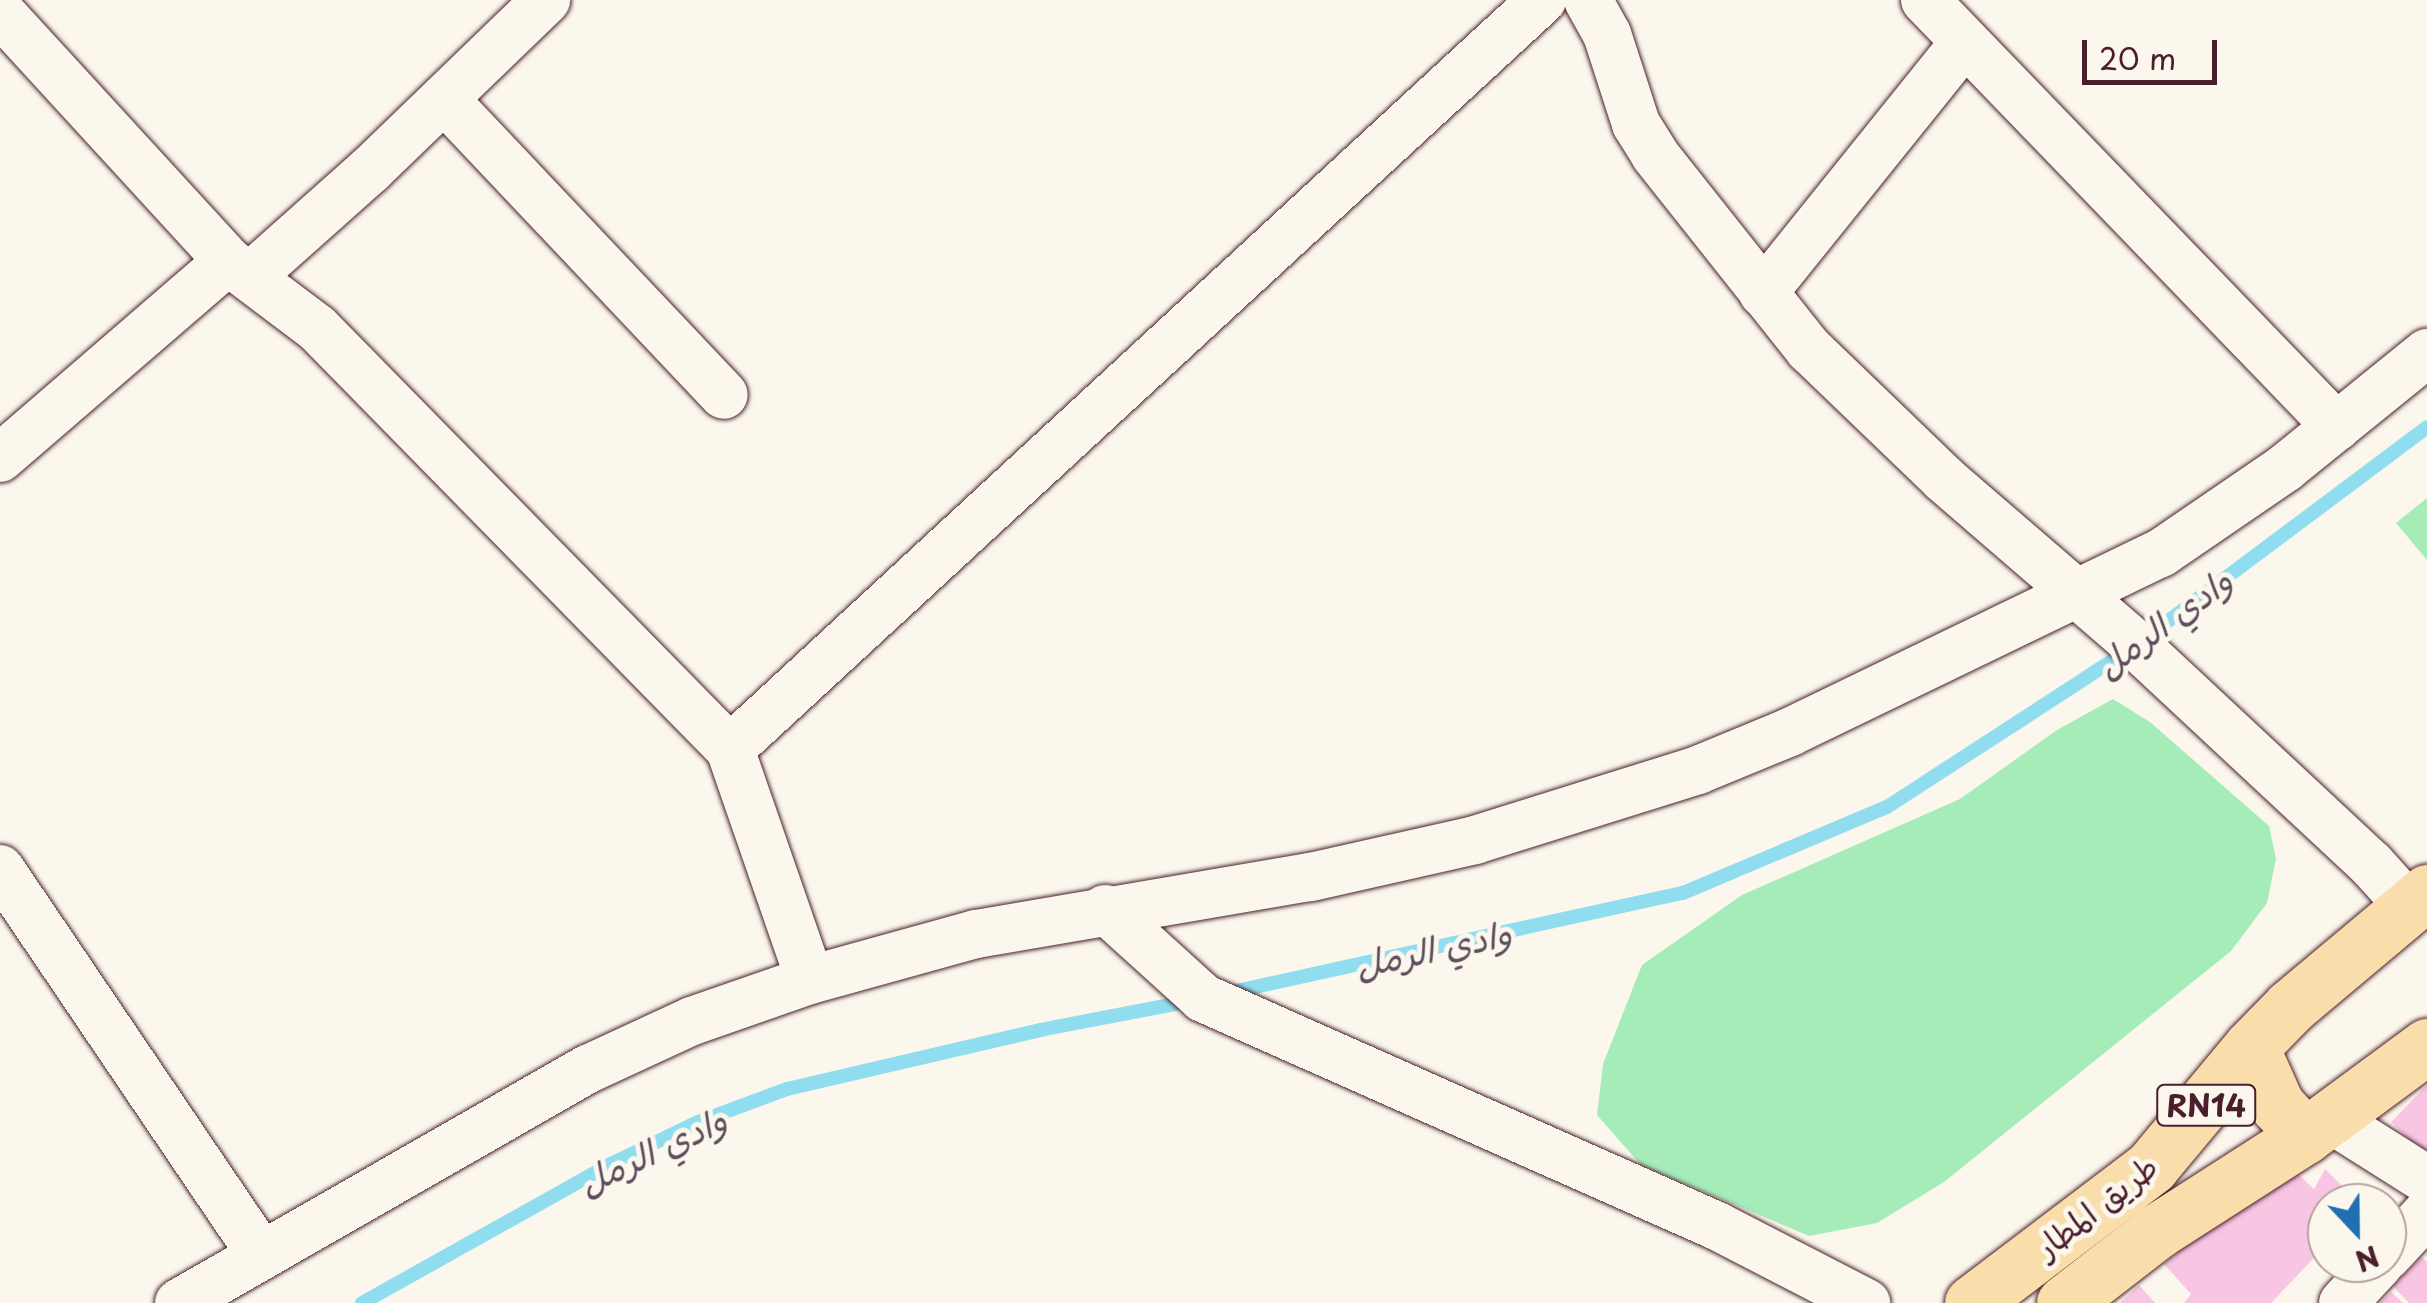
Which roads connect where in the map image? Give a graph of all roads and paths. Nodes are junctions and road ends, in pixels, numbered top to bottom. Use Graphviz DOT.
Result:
graph roads {
  1 [pos="546,0"];
  2 [pos="1542,0"];
  3 [pos="1588,0"];
  4 [pos="1925,0"];
  5 [pos="0,12"];
  6 [pos="1965,42"];
  7 [pos="444,99"];
  8 [pos="240,268"];
  9 [pos="1763,293"];
  10 [pos="2427,353"];
  11 [pos="724,395"];
  12 [pos="2337,427"];
  13 [pos="0,458"];
  14 [pos="2080,594"];
  15 [pos="730,750"];
  16 [pos="0,869"];
  17 [pos="2418,899"];
  18 [pos="1105,909"];
  19 [pos="810,980"];
  20 [pos="2251,1046"];
  21 [pos="2427,1046"];
  22 [pos="2317,1127"];
  23 [pos="2427,1180"];
  24 [pos="2427,1213"];
  25 [pos="2407,1234"];
  26 [pos="262,1256"];
  27 [pos="2362,1283"];
  28 [pos="179,1303"];
  29 [pos="1866,1303"];
  30 [pos="1972,1303"];
  31 [pos="2064,1303"];
  32 [pos="2343,1303"];
  1 -- 7 [label="street"];
  2 -- 15 [label="street"];
  3 -- 9 [label="street"];
  4 -- 6 [label="street"];
  5 -- 8 [label="street"];
  6 -- 9 [label="street"];
  6 -- 12 [label="street"];
  7 -- 8 [label="street"];
  7 -- 11 [label="street"];
  8 -- 13 [label="street"];
  8 -- 15 [label="street"];
  9 -- 14 [label="street"];
  10 -- 12 [label="street"];
  12 -- 14 [label="street"];
  14 -- 17 [label="street"];
  14 -- 18 [label="street"];
  15 -- 19 [label="street"];
  16 -- 26 [label="street"];
  17 -- 20 [label="main road, طريق المطار / RN14"];
  18 -- 19 [label="street"];
  18 -- 29 [label="street"];
  19 -- 26 [label="street"];
  20 -- 22 [label="main road"];
  20 -- 30 [label="main road, طريق المطار / RN14"];
  21 -- 22 [label="main road, طريق المطار / RN14"];
  22 -- 23 [label="street"];
  22 -- 31 [label="main road, طريق المطار / RN14"];
  24 -- 25 [label="street"];
  26 -- 28 [label="street"];
  27 -- 32 [label="street"];
}
